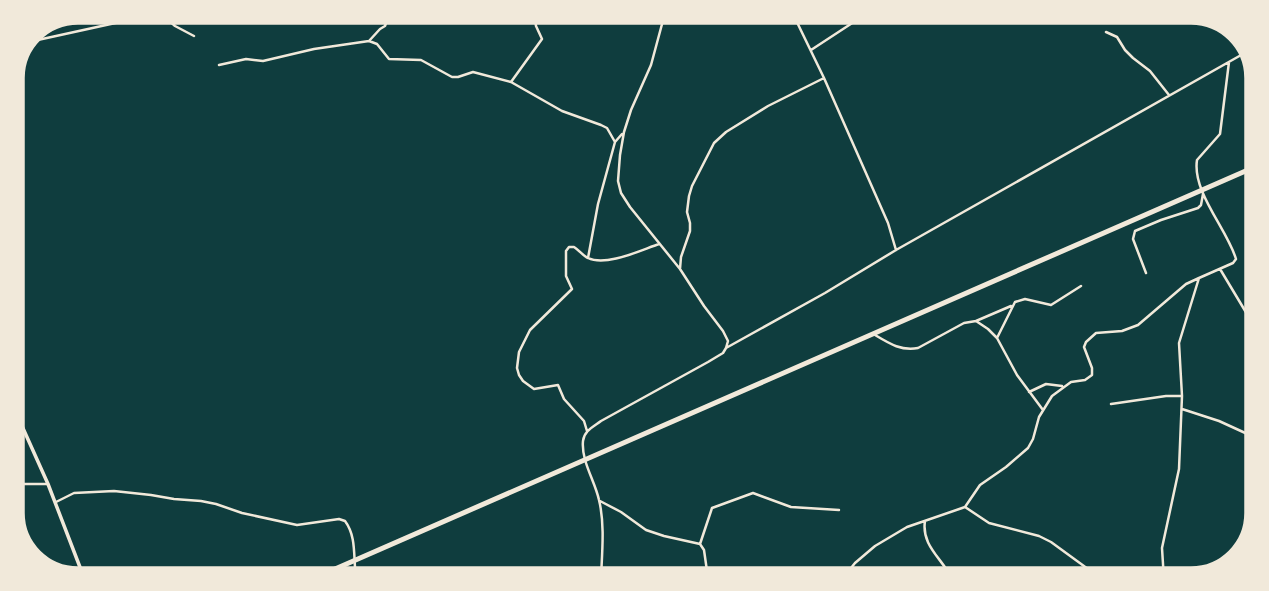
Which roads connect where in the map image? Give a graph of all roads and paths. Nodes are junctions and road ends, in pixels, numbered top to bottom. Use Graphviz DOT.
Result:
graph roads {
  1 [pos="112,23"];
  2 [pos="172,23"];
  3 [pos="386,23"];
  4 [pos="536,23"];
  5 [pos="662,23"];
  6 [pos="798,23"];
  7 [pos="851,23"];
  8 [pos="1106,32"];
  9 [pos="194,36"];
  10 [pos="38,40"];
  11 [pos="369,41"];
  12 [pos="811,50"];
  13 [pos="1241,55"];
  14 [pos="1229,62"];
  15 [pos="219,65"];
  16 [pos="824,78"];
  17 [pos="511,82"];
  18 [pos="1169,95"];
  19 [pos="624,132"];
  20 [pos="615,142"];
  21 [pos="1246,171"];
  22 [pos="1203,192"];
  23 [pos="659,244"];
  24 [pos="897,250"];
  25 [pos="587,258"];
  26 [pos="680,269"];
  27 [pos="1220,269"];
  28 [pos="1146,273"];
  29 [pos="1199,278"];
  30 [pos="1081,286"];
  31 [pos="1013,305"];
  32 [pos="1246,314"];
  33 [pos="976,321"];
  34 [pos="873,334"];
  35 [pos="997,338"];
  36 [pos="726,348"];
  37 [pos="1063,386"];
  38 [pos="1029,393"];
  39 [pos="1182,396"];
  40 [pos="1111,404"];
  41 [pos="1182,409"];
  42 [pos="1043,410"];
  43 [pos="23,428"];
  44 [pos="587,431"];
  45 [pos="1246,432"];
  46 [pos="586,460"];
  47 [pos="23,484"];
  48 [pos="48,484"];
  49 [pos="600,502"];
  50 [pos="55,503"];
  51 [pos="965,507"];
  52 [pos="839,510"];
  53 [pos="925,521"];
  54 [pos="700,544"];
  55 [pos="354,562"];
  56 [pos="80,568"];
  57 [pos="339,568"];
  58 [pos="355,568"];
  59 [pos="601,568"];
  60 [pos="707,568"];
  61 [pos="851,568"];
  62 [pos="945,568"];
  63 [pos="1086,568"];
  64 [pos="1163,568"];
  1 -- 10 [label="street"];
  2 -- 9 [label="street"];
  3 -- 11 [label="street"];
  4 -- 17 [label="street"];
  5 -- 19 [label="street"];
  6 -- 12 [label="street"];
  7 -- 12 [label="street"];
  8 -- 18 [label="street"];
  11 -- 15 [label="street"];
  11 -- 17 [label="street"];
  12 -- 16 [label="street"];
  13 -- 14 [label="street"];
  14 -- 18 [label="street"];
  14 -- 22 [label="street"];
  16 -- 24 [label="street"];
  16 -- 26 [label="street"];
  17 -- 20 [label="street"];
  18 -- 24 [label="street"];
  19 -- 20 [label="street"];
  19 -- 23 [label="street"];
  20 -- 25 [label="street"];
  21 -- 22 [label="highway"];
  22 -- 27 [label="street"];
  22 -- 28 [label="street"];
  22 -- 34 [label="highway"];
  23 -- 25 [label="street"];
  23 -- 26 [label="street"];
  24 -- 36 [label="street"];
  25 -- 44 [label="street"];
  26 -- 36 [label="street"];
  27 -- 29 [label="street"];
  27 -- 32 [label="street"];
  29 -- 37 [label="street"];
  29 -- 39 [label="street"];
  30 -- 31 [label="street"];
  31 -- 33 [label="street"];
  31 -- 35 [label="street"];
  33 -- 34 [label="street"];
  33 -- 35 [label="street"];
  34 -- 46 [label="highway"];
  35 -- 38 [label="street"];
  36 -- 44 [label="street"];
  37 -- 38 [label="street"];
  37 -- 42 [label="street"];
  38 -- 42 [label="street"];
  39 -- 40 [label="street"];
  39 -- 41 [label="street"];
  41 -- 45 [label="street"];
  41 -- 64 [label="street"];
  42 -- 51 [label="street"];
  43 -- 48 [label="street"];
  44 -- 46 [label="street"];
  46 -- 49 [label="street"];
  46 -- 55 [label="highway"];
  47 -- 48 [label="street"];
  48 -- 50 [label="street"];
  49 -- 54 [label="street"];
  49 -- 59 [label="street"];
  50 -- 55 [label="street"];
  50 -- 56 [label="street"];
  51 -- 53 [label="street"];
  51 -- 63 [label="street"];
  52 -- 54 [label="street"];
  53 -- 61 [label="street"];
  53 -- 62 [label="street"];
  54 -- 60 [label="street"];
  55 -- 57 [label="highway"];
  55 -- 58 [label="street"];
}
